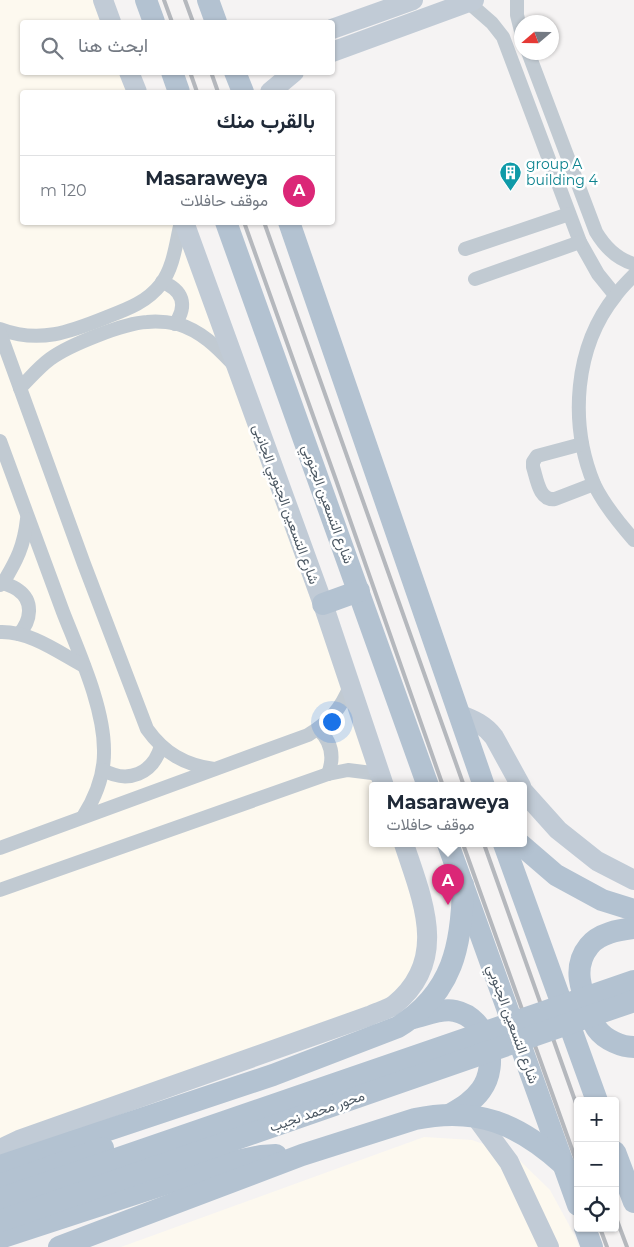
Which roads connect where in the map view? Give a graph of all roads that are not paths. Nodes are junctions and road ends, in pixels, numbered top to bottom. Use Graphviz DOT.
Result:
graph roads {
  1 [pos="103,0"];
  2 [pos="146,0"];
  3 [pos="208,0"];
  4 [pos="413,0"];
  5 [pos="517,0"];
  6 [pos="471,1"];
  7 [pos="518,15"];
  8 [pos="110,20"];
  9 [pos="153,20"];
  10 [pos="215,20"];
  11 [pos="335,28"];
  12 [pos="514,31"];
  13 [pos="500,32"];
  14 [pos="335,51"];
  15 [pos="531,60"];
  16 [pos="130,75"];
  17 [pos="173,75"];
  18 [pos="236,75"];
  19 [pos="290,75"];
  20 [pos="136,90"];
  21 [pos="178,90"];
  22 [pos="242,90"];
  23 [pos="272,90"];
  24 [pos="567,157"];
  25 [pos="550,164"];
  26 [pos="569,214"];
  27 [pos="182,225"];
  28 [pos="184,225"];
  29 [pos="227,225"];
  30 [pos="290,225"];
  31 [pos="580,242"];
  32 [pos="465,250"];
  33 [pos="634,264"];
  34 [pos="634,275"];
  35 [pos="475,279"];
  36 [pos="162,282"];
  37 [pos="615,295"];
  38 [pos="175,324"];
  39 [pos="0,331"];
  40 [pos="236,367"];
  41 [pos="20,388"];
  42 [pos="0,441"];
  43 [pos="582,444"];
  44 [pos="594,484"];
  45 [pos="27,516"];
  46 [pos="634,540"];
  47 [pos="2,584"];
  48 [pos="359,591"];
  49 [pos="323,604"];
  50 [pos="0,632"];
  51 [pos="19,634"];
  52 [pos="84,666"];
  53 [pos="350,686"];
  54 [pos="460,715"];
  55 [pos="318,728"];
  56 [pos="161,746"];
  57 [pos="102,770"];
  58 [pos="214,770"];
  59 [pos="328,774"];
  60 [pos="382,780"];
  61 [pos="427,782"];
  62 [pos="483,782"];
  63 [pos="519,782"];
  64 [pos="527,795"];
  65 [pos="83,817"];
  66 [pos="405,847"];
  67 [pos="449,847"];
  68 [pos="505,847"];
  69 [pos="523,847"];
  70 [pos="0,848"];
  71 [pos="634,880"];
  72 [pos="463,885"];
  73 [pos="0,890"];
  74 [pos="634,910"];
  75 [pos="634,928"];
  76 [pos="634,981"];
  77 [pos="634,1001"];
  78 [pos="411,1019"];
  79 [pos="634,1047"];
  80 [pos="273,1075"];
  81 [pos="595,1097"];
  82 [pos="451,1114"];
  83 [pos="476,1117"];
  84 [pos="0,1149"];
  85 [pos="302,1154"];
  86 [pos="619,1163"];
  87 [pos="564,1165"];
  88 [pos="0,1166"];
  89 [pos="0,1185"];
  90 [pos="574,1194"];
  91 [pos="0,1199"];
  92 [pos="634,1202"];
  93 [pos="0,1222"];
  94 [pos="587,1232"];
  95 [pos="0,1238"];
  96 [pos="59,1247"];
  97 [pos="549,1247"];
  98 [pos="592,1247"];
  1 -- 8 [label="street"];
  2 -- 9 [label="main road"];
  3 -- 10 [label="main road"];
  4 -- 11 [label="street"];
  5 -- 7 [label="street"];
  6 -- 13 [label="street"];
  6 -- 14 [label="street"];
  12 -- 13 [label="street"];
  13 -- 25 [label="street"];
  15 -- 24 [label="street"];
  16 -- 20 [label="street"];
  17 -- 21 [label="main road"];
  18 -- 22 [label="main road"];
  19 -- 23 [label="street"];
  24 -- 25 [label="street"];
  24 -- 33 [label="street"];
  25 -- 26 [label="street"];
  26 -- 31 [label="street"];
  26 -- 32 [label="street"];
  27 -- 36 [label="street"];
  28 -- 40 [label="street, شارع التسعين الجنوبي الجانبى"];
  29 -- 48 [label="main road, شارع التسعين الجنوبي"];
  30 -- 54 [label="main road"];
  31 -- 35 [label="street"];
  31 -- 37 [label="street"];
  34 -- 37 [label="street"];
  36 -- 38 [label="street"];
  36 -- 39 [label="street"];
  37 -- 43 [label="street"];
  38 -- 40 [label="street"];
  38 -- 41 [label="street"];
  39 -- 41 [label="street"];
  40 -- 49 [label="street, شارع التسعين الجنوبي الجانبى"];
  41 -- 56 [label="street"];
  42 -- 45 [label="street"];
  43 -- 44 [label="street"];
  43 -- 44 [label="street"];
  44 -- 46 [label="street"];
  45 -- 47 [label="street"];
  45 -- 52 [label="street"];
  47 -- 51 [label="street"];
  48 -- 49 [label="main road"];
  48 -- 61 [label="main road, شارع التسعين الجنوبي"];
  49 -- 53 [label="street, شارع التسعين الجنوبي الجانبى"];
  50 -- 51 [label="street"];
  51 -- 52 [label="street"];
  52 -- 57 [label="street"];
  53 -- 55 [label="street"];
  53 -- 60 [label="street, شارع التسعين الجنوبي الجانبى"];
  54 -- 62 [label="main road"];
  54 -- 63 [label="street"];
  55 -- 58 [label="street"];
  55 -- 59 [label="street"];
  56 -- 57 [label="street"];
  56 -- 58 [label="street"];
  57 -- 65 [label="street"];
  58 -- 65 [label="street"];
  59 -- 60 [label="street"];
  59 -- 73 [label="street"];
  64 -- 71 [label="street"];
  65 -- 70 [label="street"];
  66 -- 84 [label="street"];
  67 -- 72 [label="main road, شارع التسعين الجنوبي"];
  68 -- 81 [label="main road"];
  69 -- 74 [label="main road"];
  72 -- 78 [label="main road"];
  72 -- 87 [label="main road, شارع التسعين الجنوبي"];
  75 -- 79 [label="main road"];
  76 -- 91 [label="main road, محور محمد نجيب, bridge"];
  77 -- 93 [label="main road, محور محمد نجيب, bridge"];
  78 -- 80 [label="main road"];
  78 -- 82 [label="main road"];
  80 -- 88 [label="main road"];
  80 -- 89 [label="main road"];
  82 -- 83 [label="main road"];
  82 -- 85 [label="main road"];
  83 -- 87 [label="main road"];
  83 -- 97 [label="street"];
  85 -- 95 [label="main road"];
  85 -- 96 [label="main road"];
  86 -- 92 [label="main road"];
  87 -- 90 [label="main road, شارع التسعين الجنوبي"];
  94 -- 98 [label="main road"];
}
